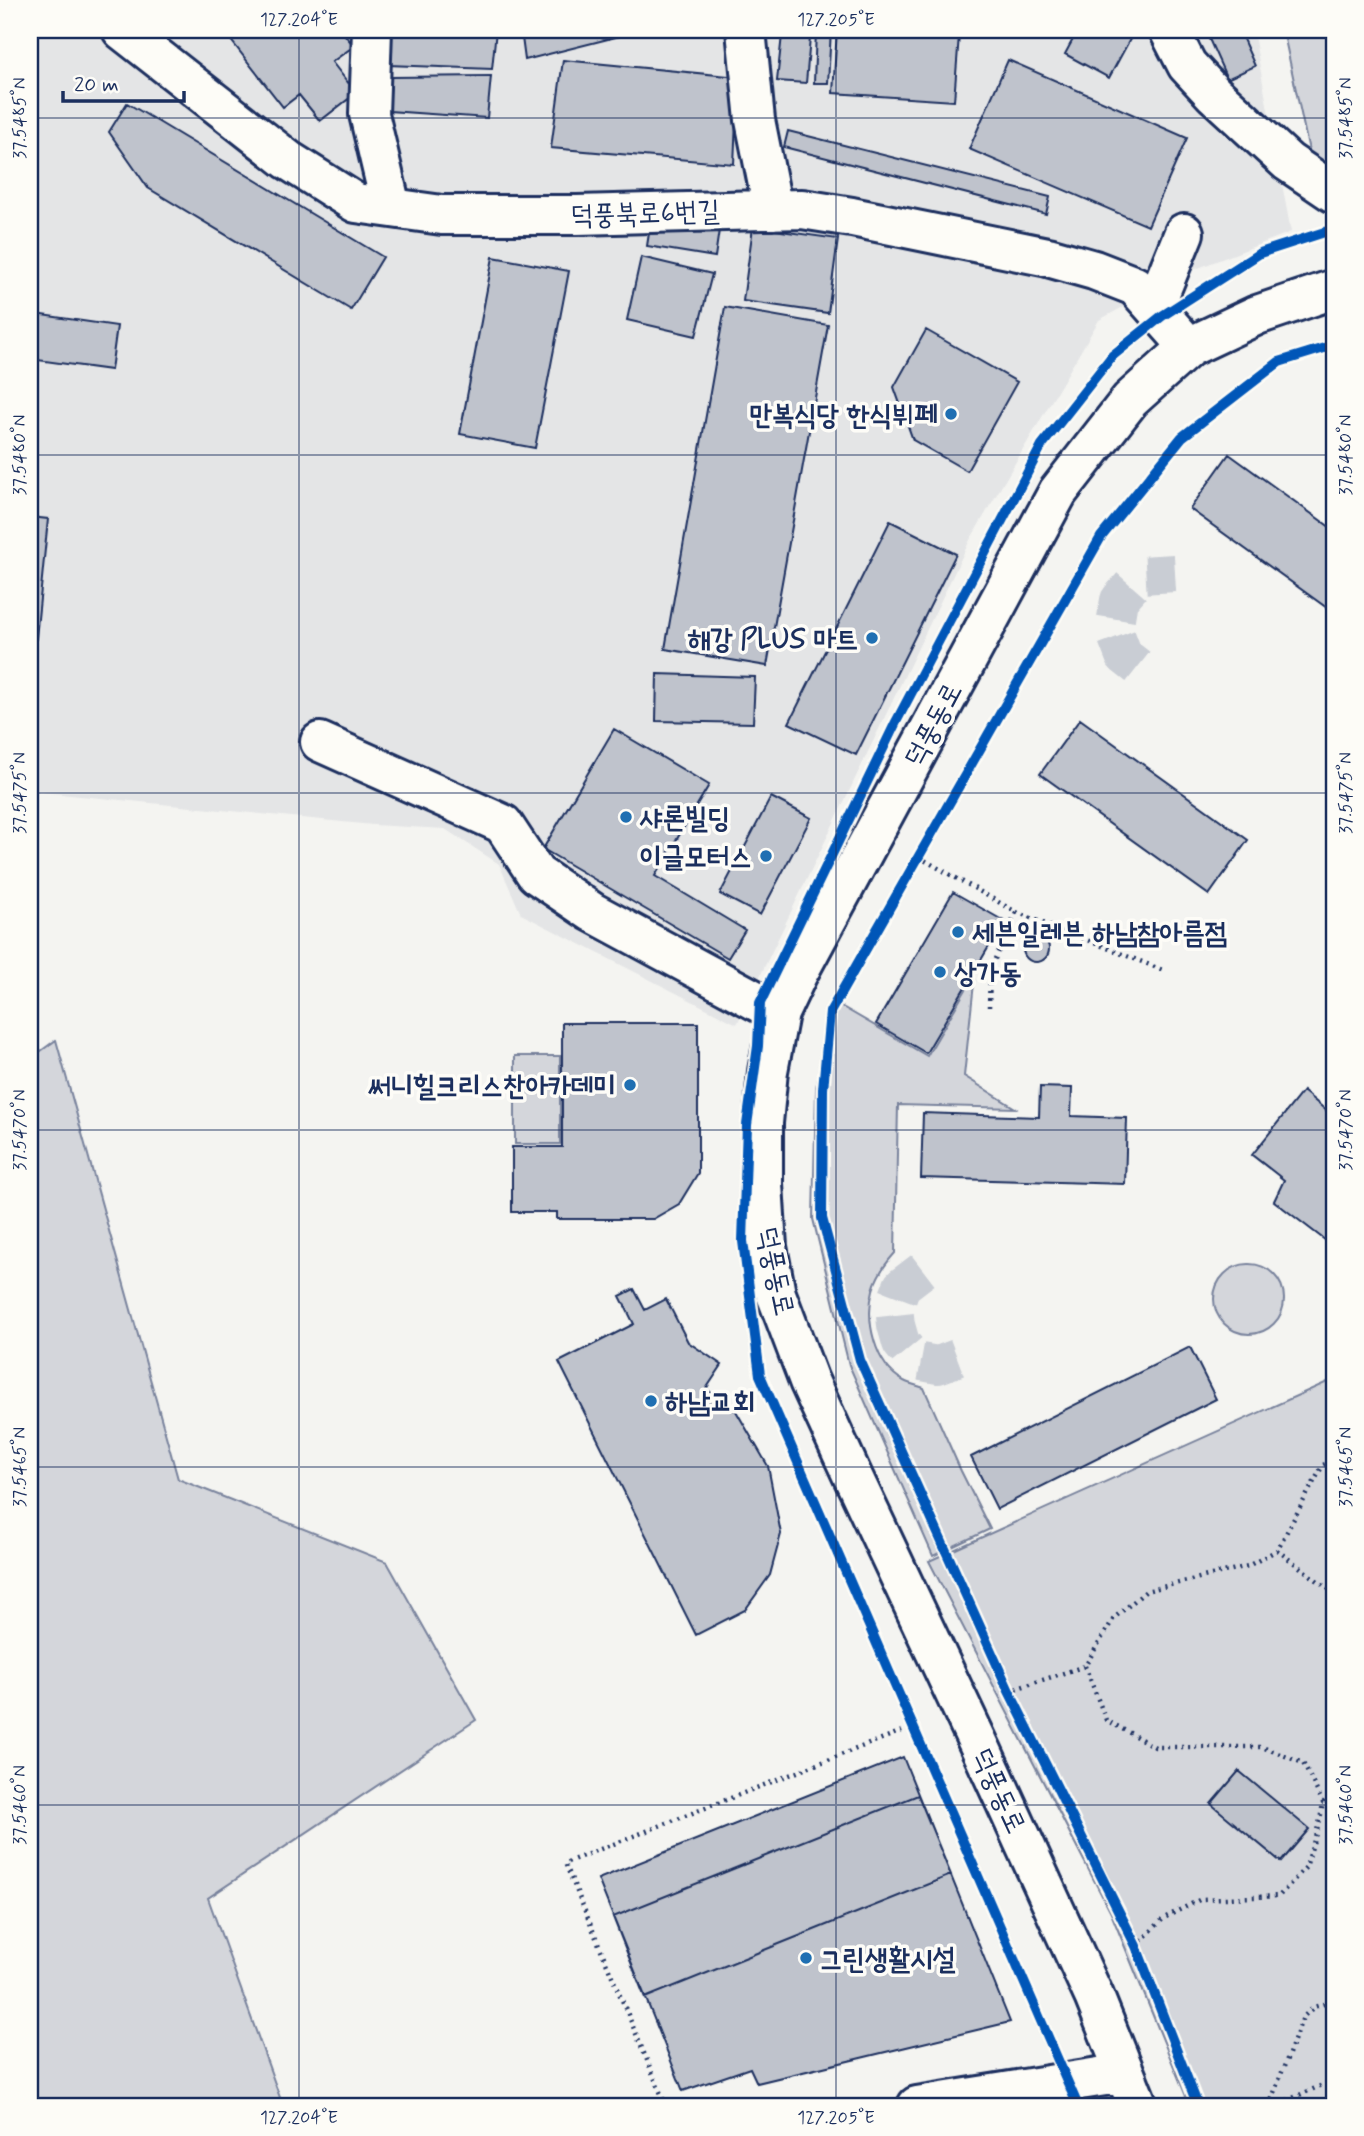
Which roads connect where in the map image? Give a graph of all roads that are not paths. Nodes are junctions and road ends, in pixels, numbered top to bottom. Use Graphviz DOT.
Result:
graph roads {
  1 [pos="122,30"];
  2 [pos="372,30"];
  3 [pos="746,30"];
  4 [pos="1169,30"];
  5 [pos="1334,193"];
  6 [pos="391,208"];
  7 [pos="773,209"];
  8 [pos="1184,233"];
  9 [pos="1334,289"];
  10 [pos="1154,307"];
  11 [pos="1189,346"];
  12 [pos="320,742"];
  13 [pos="779,1013"];
  14 [pos="1131,2090"];
  15 [pos="917,2106"];
  1 -- 6 [label="street, 덕풍북로6번길"];
  2 -- 6 [label="street"];
  3 -- 7 [label="street"];
  4 -- 5 [label="street"];
  6 -- 7 [label="street, 덕풍북로6번길"];
  7 -- 10 [label="street, 덕풍북로6번길"];
  8 -- 10 [label="street"];
  9 -- 11 [label="street, 덕풍동로"];
  10 -- 11 [label="street, 덕풍북로6번길"];
  11 -- 13 [label="street, 덕풍동로"];
  12 -- 13 [label="street"];
  13 -- 14 [label="street, 덕풍동로"];
  14 -- 15 [label="street"];
}
